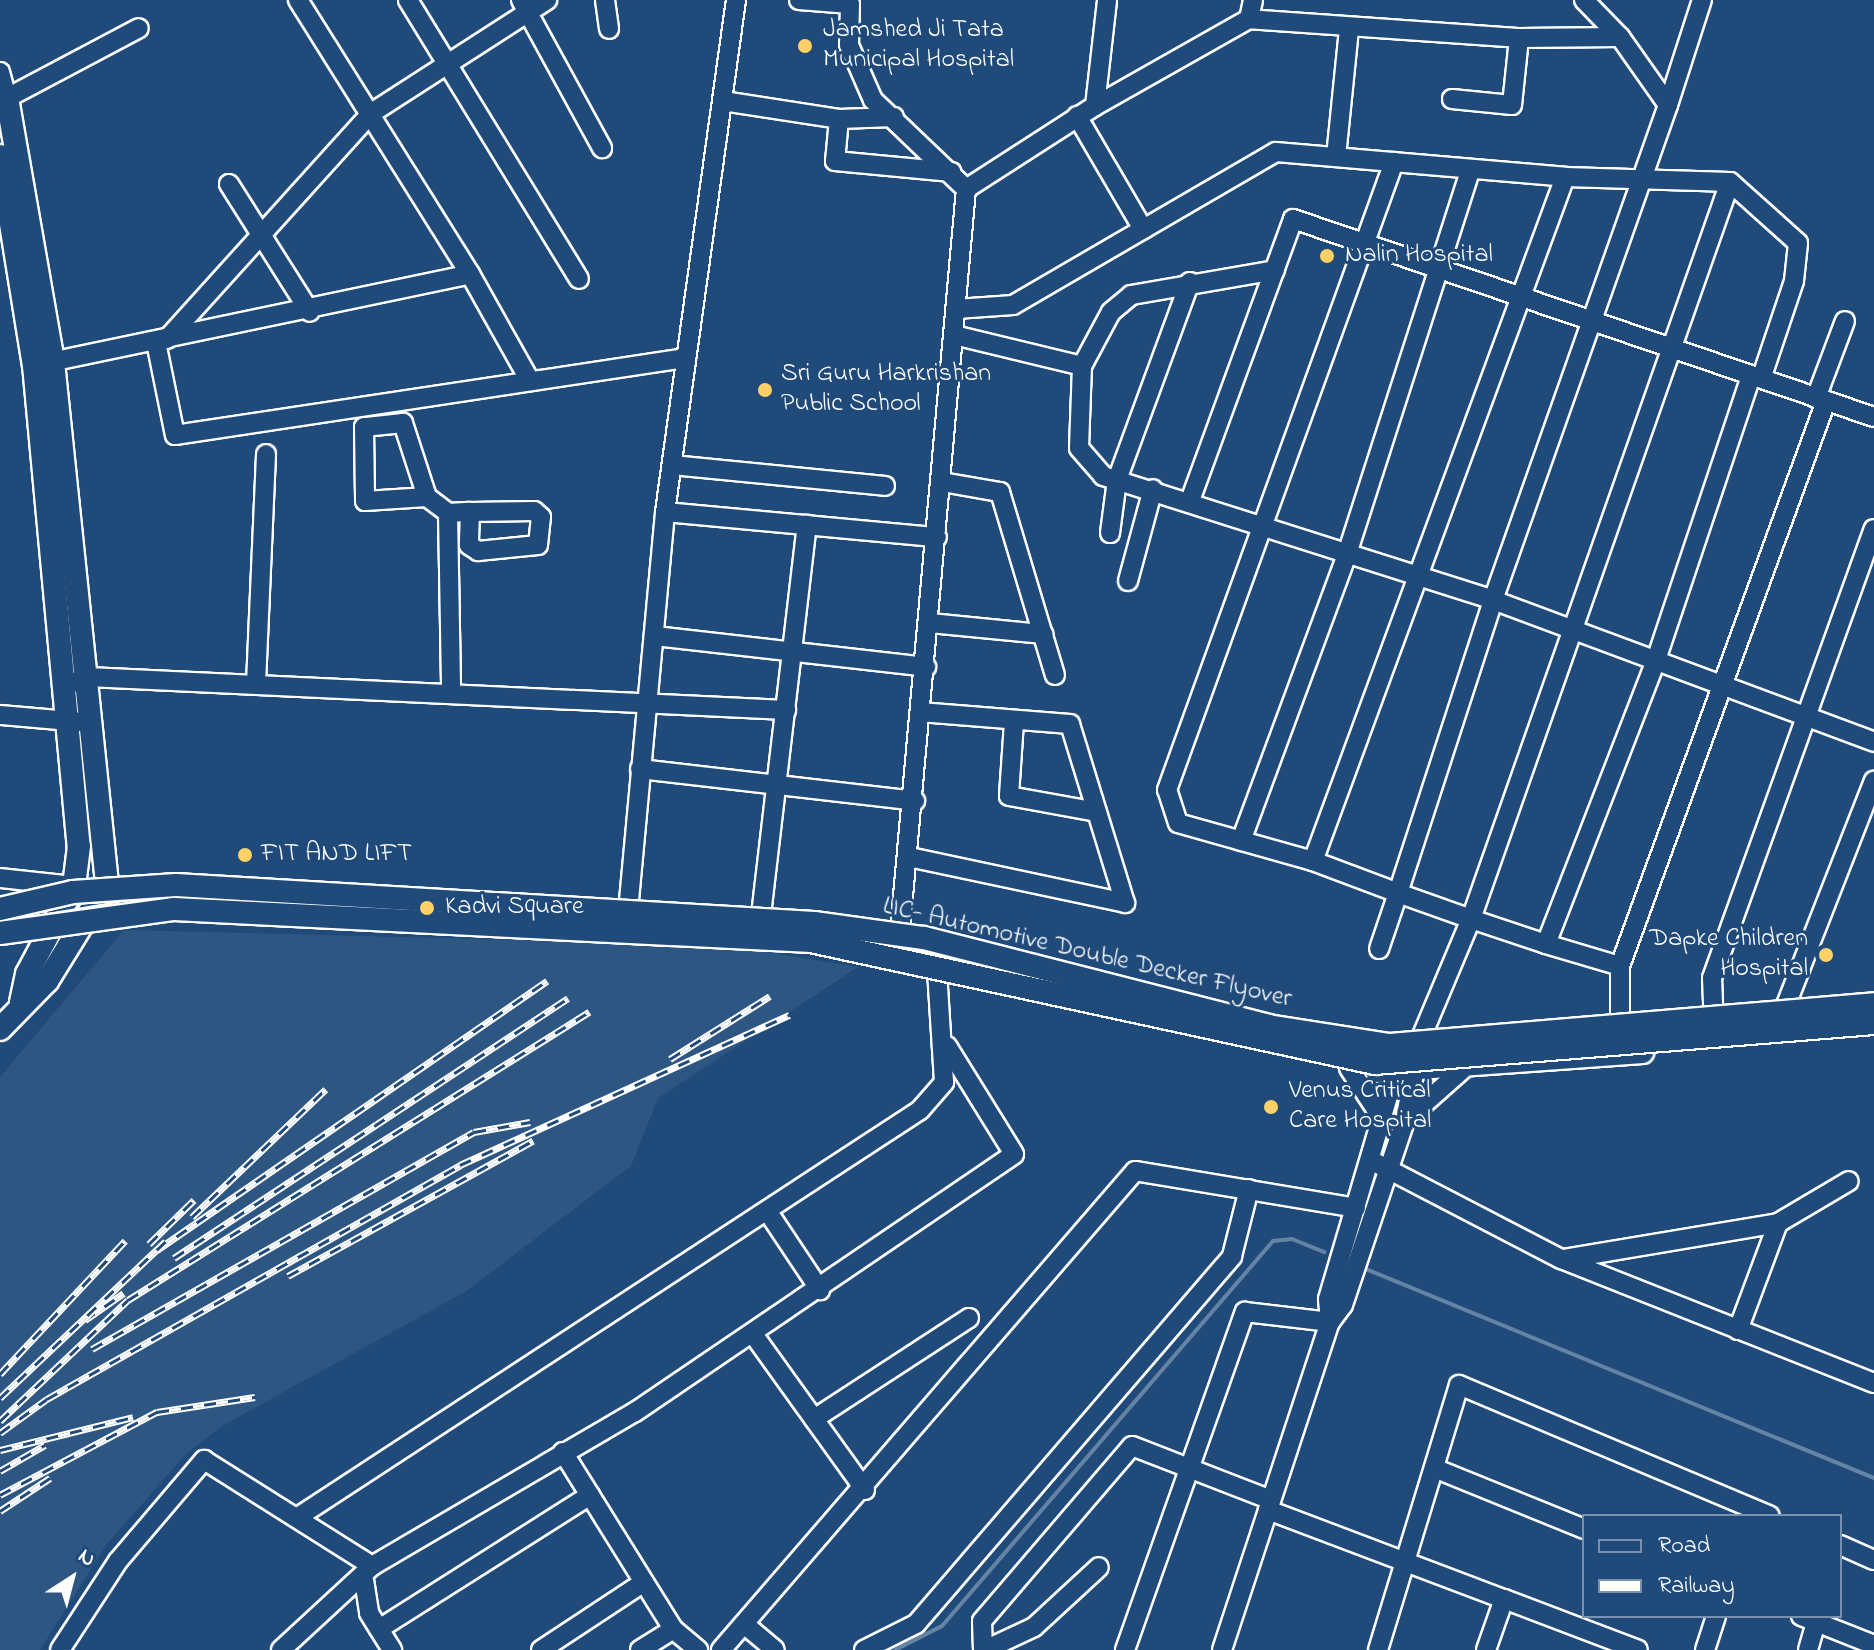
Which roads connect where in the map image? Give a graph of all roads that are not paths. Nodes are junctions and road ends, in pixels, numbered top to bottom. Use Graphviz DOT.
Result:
graph roads {
  1 [pos="298,0"];
  2 [pos="408,0"];
  3 [pos="547,0"];
  4 [pos="605,0"];
  5 [pos="736,0"];
  6 [pos="798,0"];
  7 [pos="1107,0"];
  8 [pos="1253,0"];
  9 [pos="1584,0"];
  10 [pos="1702,0"];
  11 [pos="850,2"];
  12 [pos="524,6"];
  13 [pos="1249,19"];
  14 [pos="139,28"];
  15 [pos="609,29"];
  16 [pos="1349,29"];
  17 [pos="1620,37"];
  18 [pos="1519,38"];
  19 [pos="447,64"];
  20 [pos="0,72"];
  21 [pos="4,96"];
  22 [pos="1452,99"];
  23 [pos="723,101"];
  24 [pos="1668,105"];
  25 [pos="1095,106"];
  26 [pos="370,114"];
  27 [pos="1077,116"];
  28 [pos="894,117"];
  29 [pos="839,119"];
  30 [pos="602,148"];
  31 [pos="0,156"];
  32 [pos="1336,157"];
  33 [pos="1394,162"];
  34 [pos="1471,169"];
  35 [pos="951,172"];
  36 [pos="1565,177"];
  37 [pos="1640,181"];
  38 [pos="1730,182"];
  39 [pos="229,184"];
  40 [pos="966,189"];
  41 [pos="1143,229"];
  42 [pos="258,233"];
  43 [pos="1368,244"];
  44 [pos="8,264"];
  45 [pos="1439,269"];
  46 [pos="1275,270"];
  47 [pos="470,274"];
  48 [pos="579,279"];
  49 [pos="1190,282"];
  50 [pos="1519,297"];
  51 [pos="956,309"];
  52 [pos="310,312"];
  53 [pos="1845,321"];
  54 [pos="1591,322"];
  55 [pos="954,335"];
  56 [pos="161,340"];
  57 [pos="1672,349"];
  58 [pos="686,358"];
  59 [pos="43,363"];
  60 [pos="1082,366"];
  61 [pos="1756,378"];
  62 [pos="529,379"];
  63 [pos="1821,400"];
  64 [pos="1874,417"];
  65 [pos="266,454"];
  66 [pos="672,465"];
  67 [pos="1117,480"];
  68 [pos="942,482"];
  69 [pos="885,486"];
  70 [pos="1153,489"];
  71 [pos="427,497"];
  72 [pos="1191,498"];
  73 [pos="470,512"];
  74 [pos="665,512"];
  75 [pos="448,513"];
  76 [pos="1265,524"];
  77 [pos="807,525"];
  78 [pos="1874,529"];
  79 [pos="1110,533"];
  80 [pos="937,537"];
  81 [pos="1348,551"];
  82 [pos="1420,577"];
  83 [pos="1128,581"];
  84 [pos="1493,600"];
  85 [pos="930,623"];
  86 [pos="1576,633"];
  87 [pos="1043,634"];
  88 [pos="655,636"];
  89 [pos="791,653"];
  90 [pos="1655,663"];
  91 [pos="926,667"];
  92 [pos="1055,675"];
  93 [pos="77,681"];
  94 [pos="256,684"];
  95 [pos="1726,686"];
  96 [pos="451,692"];
  97 [pos="644,703"];
  98 [pos="786,710"];
  99 [pos="922,712"];
  100 [pos="0,715"];
  101 [pos="1808,719"];
  102 [pos="68,721"];
  103 [pos="92,722"];
  104 [pos="1014,722"];
  105 [pos="1874,742"];
  106 [pos="640,769"];
  107 [pos="1874,781"];
  108 [pos="774,783"];
  109 [pos="915,801"];
  110 [pos="1097,812"];
  111 [pos="1241,841"];
  112 [pos="909,857"];
  113 [pos="1313,861"];
  114 [pos="0,878"];
  115 [pos="107,884"];
  116 [pos="74,886"];
  117 [pos="1398,893"];
  118 [pos="0,906"];
  119 [pos="628,906"];
  120 [pos="761,915"];
  121 [pos="1471,919"];
  122 [pos="86,924"];
  123 [pos="57,928"];
  124 [pos="900,930"];
  125 [pos="0,933"];
  126 [pos="0,940"];
  127 [pos="626,940"];
  128 [pos="1546,944"];
  129 [pos="1379,949"];
  130 [pos="1620,966"];
  131 [pos="937,970"];
  132 [pos="21,1002"];
  133 [pos="1874,1002"];
  134 [pos="1786,1005"];
  135 [pos="1713,1011"];
  136 [pos="1620,1020"];
  137 [pos="1874,1023"];
  138 [pos="0,1029"];
  139 [pos="1874,1032"];
  140 [pos="1410,1038"];
  141 [pos="1715,1044"];
  142 [pos="947,1046"];
  143 [pos="1349,1068"];
  144 [pos="1463,1069"];
  145 [pos="1408,1072"];
  146 [pos="1405,1121"];
  147 [pos="1385,1123"];
  148 [pos="1372,1161"];
  149 [pos="1389,1172"];
  150 [pos="1849,1181"];
  151 [pos="1249,1189"];
  152 [pos="1356,1208"];
  153 [pos="768,1212"];
  154 [pos="1778,1223"];
  155 [pos="1561,1259"];
  156 [pos="820,1290"];
  157 [pos="969,1318"];
  158 [pos="1330,1322"];
  159 [pos="1738,1330"];
  160 [pos="753,1334"];
  161 [pos="1874,1383"];
  162 [pos="814,1419"];
  163 [pos="563,1452"];
  164 [pos="1434,1468"];
  165 [pos="1189,1472"];
  166 [pos="865,1490"];
  167 [pos="590,1495"];
  168 [pos="1269,1505"];
  169 [pos="1758,1514"];
  170 [pos="298,1517"];
  171 [pos="1582,1528"];
  172 [pos="1842,1546"];
  173 [pos="1874,1560"];
  174 [pos="1405,1562"];
  175 [pos="1099,1567"];
  176 [pos="368,1573"];
  177 [pos="644,1582"];
  178 [pos="1504,1599"];
  179 [pos="1715,1618"];
  180 [pos="1808,1619"];
  181 [pos="744,1624"];
  182 [pos="379,1629"];
  183 [pos="673,1629"];
  184 [pos="1874,1645"];
  185 [pos="60,1650"];
  186 [pos="281,1650"];
  187 [pos="392,1650"];
  188 [pos="541,1650"];
  189 [pos="640,1650"];
  190 [pos="698,1650"];
  191 [pos="721,1650"];
  192 [pos="775,1650"];
  193 [pos="864,1650"];
  194 [pos="984,1650"];
  195 [pos="1125,1650"];
  196 [pos="1222,1650"];
  197 [pos="1378,1650"];
  198 [pos="1486,1650"];
  199 [pos="1638,1650"];
  200 [pos="1705,1650"];
  201 [pos="1808,1650"];
  1 -- 26 [label="street"];
  2 -- 19 [label="street"];
  3 -- 12 [label="street"];
  4 -- 15 [label="street"];
  5 -- 23 [label="street"];
  6 -- 11 [label="street"];
  7 -- 25 [label="street"];
  8 -- 13 [label="street"];
  9 -- 17 [label="street"];
  10 -- 24 [label="street"];
  11 -- 28 [label="street"];
  12 -- 19 [label="street"];
  12 -- 30 [label="street"];
  13 -- 16 [label="street"];
  13 -- 25 [label="street"];
  14 -- 21 [label="street"];
  16 -- 18 [label="street"];
  16 -- 32 [label="street"];
  17 -- 18 [label="street"];
  17 -- 24 [label="street"];
  18 -- 22 [label="street"];
  19 -- 26 [label="street"];
  19 -- 48 [label="street"];
  20 -- 21 [label="street"];
  21 -- 59 [label="main road"];
  23 -- 29 [label="street"];
  23 -- 58 [label="street"];
  24 -- 37 [label="street"];
  25 -- 27 [label="street"];
  26 -- 42 [label="street"];
  26 -- 47 [label="street"];
  27 -- 40 [label="street"];
  27 -- 41 [label="street"];
  28 -- 29 [label="street"];
  28 -- 35 [label="street"];
  29 -- 35 [label="street"];
  31 -- 44 [label="main road"];
  32 -- 33 [label="street"];
  32 -- 41 [label="street"];
  33 -- 34 [label="street"];
  33 -- 43 [label="street"];
  34 -- 36 [label="street"];
  34 -- 45 [label="street"];
  35 -- 40 [label="street"];
  36 -- 37 [label="street"];
  36 -- 50 [label="street"];
  37 -- 38 [label="street"];
  37 -- 54 [label="street"];
  38 -- 57 [label="street"];
  38 -- 61 [label="street"];
  39 -- 42 [label="street"];
  40 -- 51 [label="street"];
  41 -- 51 [label="street"];
  42 -- 52 [label="street"];
  42 -- 56 [label="street"];
  43 -- 45 [label="street"];
  43 -- 46 [label="street"];
  43 -- 76 [label="street"];
  44 -- 59 [label="main road"];
  45 -- 50 [label="street"];
  45 -- 81 [label="street"];
  46 -- 49 [label="street"];
  46 -- 72 [label="street"];
  47 -- 52 [label="street"];
  47 -- 62 [label="street"];
  49 -- 60 [label="street"];
  49 -- 67 [label="street"];
  50 -- 54 [label="street"];
  50 -- 82 [label="street"];
  51 -- 55 [label="street"];
  52 -- 56 [label="street"];
  53 -- 63 [label="street"];
  54 -- 57 [label="street"];
  54 -- 84 [label="street"];
  55 -- 60 [label="street"];
  55 -- 68 [label="street"];
  56 -- 59 [label="street"];
  56 -- 62 [label="street"];
  57 -- 61 [label="street"];
  57 -- 86 [label="street"];
  58 -- 62 [label="street"];
  58 -- 66 [label="street"];
  59 -- 93 [label="main road"];
  60 -- 67 [label="street"];
  61 -- 63 [label="street"];
  61 -- 90 [label="street"];
  63 -- 64 [label="street"];
  63 -- 95 [label="street"];
  65 -- 94 [label="street"];
  66 -- 69 [label="street"];
  66 -- 74 [label="street"];
  67 -- 70 [label="street"];
  67 -- 79 [label="street"];
  68 -- 80 [label="street"];
  68 -- 87 [label="street"];
  70 -- 72 [label="street"];
  70 -- 83 [label="street"];
  71 -- 71 [label="street"];
  71 -- 75 [label="street"];
  72 -- 76 [label="street"];
  73 -- 75 [label="street"];
  74 -- 77 [label="street"];
  74 -- 88 [label="street"];
  75 -- 96 [label="street"];
  76 -- 81 [label="street"];
  76 -- 111 [label="street"];
  77 -- 80 [label="street"];
  77 -- 89 [label="street"];
  78 -- 101 [label="street"];
  80 -- 85 [label="street"];
  81 -- 82 [label="street"];
  81 -- 111 [label="street"];
  82 -- 84 [label="street"];
  82 -- 113 [label="street"];
  84 -- 86 [label="street"];
  84 -- 117 [label="street"];
  85 -- 87 [label="street"];
  85 -- 91 [label="street"];
  86 -- 90 [label="street"];
  86 -- 121 [label="street"];
  87 -- 92 [label="street"];
  88 -- 89 [label="street"];
  88 -- 97 [label="street"];
  89 -- 91 [label="street"];
  89 -- 98 [label="street"];
  90 -- 95 [label="street"];
  90 -- 128 [label="street"];
  91 -- 99 [label="street"];
  93 -- 94 [label="street"];
  93 -- 102 [label="main road"];
  93 -- 103 [label="main road"];
  94 -- 96 [label="street"];
  95 -- 101 [label="street"];
  95 -- 130 [label="street"];
  96 -- 97 [label="street"];
  97 -- 98 [label="street"];
  97 -- 106 [label="street"];
  98 -- 108 [label="street"];
  99 -- 104 [label="street"];
  99 -- 109 [label="street"];
  100 -- 102 [label="street"];
  101 -- 105 [label="street"];
  101 -- 135 [label="street"];
  102 -- 103 [label="street"];
  102 -- 116 [label="main road"];
  103 -- 115 [label="main road"];
  104 -- 110 [label="street"];
  104 -- 110 [label="street"];
  106 -- 108 [label="street"];
  106 -- 119 [label="street"];
  107 -- 134 [label="street"];
  108 -- 109 [label="street"];
  108 -- 120 [label="street"];
  109 -- 112 [label="street"];
  110 -- 112 [label="street"];
  111 -- 113 [label="street"];
  112 -- 124 [label="street"];
  113 -- 117 [label="street"];
  114 -- 116 [label="street"];
  115 -- 116 [label="main road"];
  115 -- 119 [label="main road"];
  115 -- 122 [label="main road"];
  116 -- 118 [label="main road"];
  116 -- 123 [label="main road"];
  117 -- 121 [label="street"];
  117 -- 129 [label="street"];
  118 -- 133 [label="main road, LIC- Automotive Double Decker Flyover, bridge"];
  119 -- 120 [label="main road"];
  119 -- 127 [label="street"];
  120 -- 124 [label="main road"];
  121 -- 128 [label="street"];
  121 -- 140 [label="street"];
  122 -- 123 [label="main road"];
  122 -- 127 [label="main road"];
  122 -- 132 [label="main road"];
  123 -- 126 [label="main road"];
  123 -- 132 [label="main road"];
  124 -- 140 [label="main road"];
  125 -- 137 [label="main road, LIC- Automotive Double Decker Flyover, bridge"];
  127 -- 131 [label="main road"];
  128 -- 130 [label="street"];
  130 -- 136 [label="street"];
  131 -- 142 [label="street"];
  131 -- 143 [label="main road"];
  132 -- 138 [label="main road"];
  133 -- 134 [label="main road"];
  134 -- 135 [label="main road"];
  135 -- 136 [label="main road"];
  135 -- 141 [label="street"];
  136 -- 140 [label="main road"];
  139 -- 141 [label="main road"];
  140 -- 145 [label="street"];
  141 -- 144 [label="main road"];
  142 -- 153 [label="street"];
  142 -- 156 [label="street"];
  143 -- 145 [label="main road"];
  143 -- 147 [label="street"];
  144 -- 145 [label="main road"];
  144 -- 146 [label="street"];
  145 -- 146 [label="street"];
  145 -- 147 [label="street"];
  146 -- 149 [label="street"];
  147 -- 148 [label="street"];
  148 -- 149 [label="street"];
  148 -- 152 [label="street"];
  149 -- 155 [label="street"];
  149 -- 158 [label="street"];
  150 -- 154 [label="street"];
  151 -- 152 [label="street"];
  151 -- 166 [label="street"];
  151 -- 193 [label="street"];
  152 -- 158 [label="street"];
  153 -- 156 [label="street"];
  153 -- 170 [label="street"];
  154 -- 155 [label="street"];
  154 -- 159 [label="street"];
  155 -- 159 [label="street"];
  156 -- 160 [label="street"];
  157 -- 162 [label="street"];
  158 -- 165 [label="street"];
  158 -- 168 [label="street"];
  159 -- 161 [label="street"];
  160 -- 162 [label="street"];
  160 -- 163 [label="street"];
  162 -- 166 [label="street"];
  163 -- 167 [label="street"];
  163 -- 176 [label="street"];
  164 -- 169 [label="street"];
  164 -- 171 [label="street"];
  164 -- 174 [label="street"];
  165 -- 168 [label="street"];
  165 -- 194 [label="street"];
  165 -- 195 [label="street"];
  166 -- 181 [label="street"];
  167 -- 177 [label="street"];
  167 -- 182 [label="street"];
  168 -- 174 [label="street"];
  168 -- 196 [label="street"];
  170 -- 176 [label="street"];
  170 -- 185 [label="street"];
  172 -- 173 [label="street"];
  174 -- 178 [label="street"];
  174 -- 197 [label="street"];
  175 -- 194 [label="street"];
  176 -- 182 [label="street"];
  176 -- 186 [label="street"];
  177 -- 183 [label="street"];
  177 -- 188 [label="street"];
  178 -- 198 [label="street"];
  178 -- 199 [label="street"];
  179 -- 200 [label="street"];
  180 -- 184 [label="street"];
  180 -- 201 [label="street"];
  181 -- 191 [label="street"];
  181 -- 192 [label="street"];
  182 -- 187 [label="street"];
  183 -- 189 [label="street"];
  183 -- 190 [label="street"];
}
